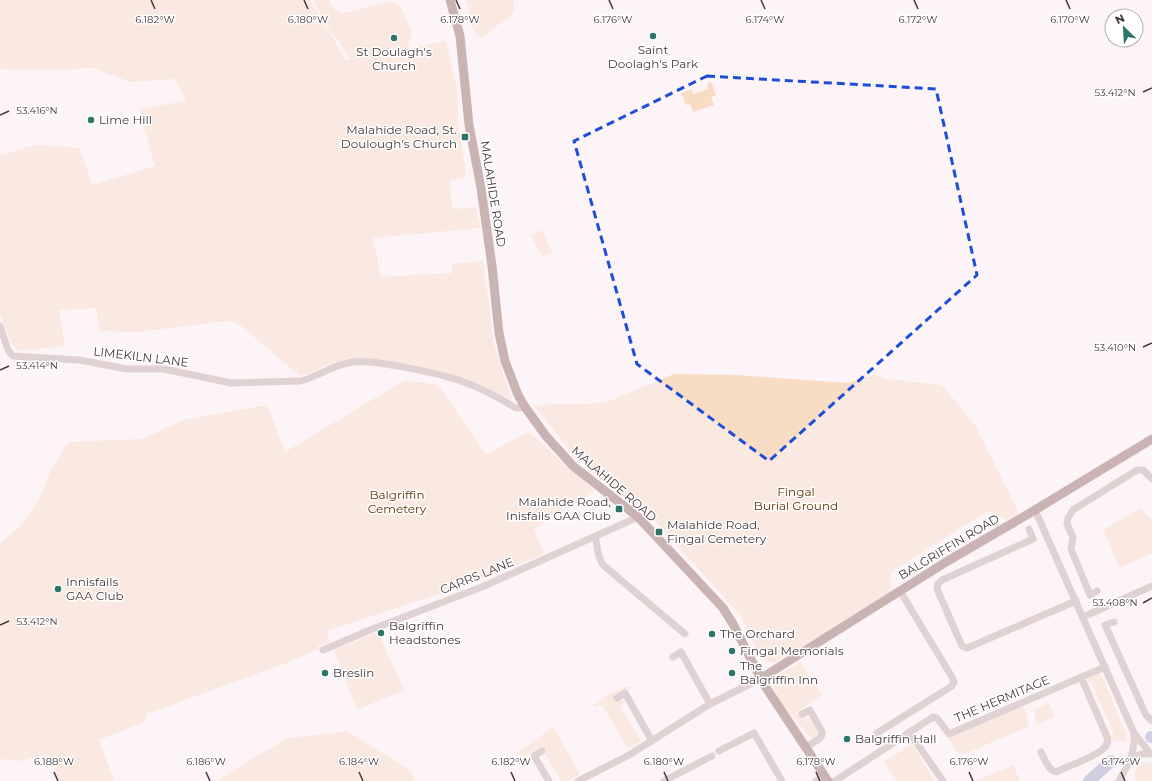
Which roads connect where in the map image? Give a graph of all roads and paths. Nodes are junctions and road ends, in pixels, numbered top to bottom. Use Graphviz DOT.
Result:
graph roads {
  1 [pos="450,0"];
  2 [pos="0,326"];
  3 [pos="525,407"];
  4 [pos="1152,439"];
  5 [pos="1152,479"];
  6 [pos="1035,510"];
  7 [pos="638,517"];
  8 [pos="1029,529"];
  9 [pos="595,537"];
  10 [pos="1152,586"];
  11 [pos="900,591"];
  12 [pos="1097,591"];
  13 [pos="1076,601"];
  14 [pos="1083,617"];
  15 [pos="1114,622"];
  16 [pos="685,634"];
  17 [pos="323,650"];
  18 [pos="673,657"];
  19 [pos="1105,667"];
  20 [pos="1081,677"];
  21 [pos="760,678"];
  22 [pos="617,698"];
  23 [pos="710,704"];
  24 [pos="802,714"];
  25 [pos="1152,721"];
  26 [pos="909,732"];
  27 [pos="877,733"];
  28 [pos="1134,733"];
  29 [pos="652,741"];
  30 [pos="805,748"];
  31 [pos="542,751"];
  32 [pos="719,751"];
  33 [pos="1041,752"];
  34 [pos="1151,753"];
  35 [pos="712,756"];
  36 [pos="1131,760"];
  37 [pos="1125,771"];
  38 [pos="826,778"];
  39 [pos="549,781"];
  40 [pos="578,781"];
  41 [pos="664,781"];
  42 [pos="782,781"];
  43 [pos="816,781"];
  44 [pos="835,781"];
  45 [pos="943,781"];
  46 [pos="1119,781"];
  47 [pos="1126,781"];
  1 -- 3 [label="main road, MALAHIDE ROAD"];
  2 -- 3 [label="street, LIMEKILN LANE"];
  3 -- 7 [label="main road, MALAHIDE ROAD"];
  4 -- 6 [label="main road, BALGRIFFIN ROAD"];
  5 -- 12 [label="street"];
  6 -- 11 [label="main road, BALGRIFFIN ROAD"];
  6 -- 13 [label="street"];
  7 -- 9 [label="street, CARRS LANE"];
  7 -- 21 [label="main road, MALAHIDE ROAD"];
  8 -- 13 [label="street"];
  9 -- 16 [label="street"];
  9 -- 17 [label="street, CARRS LANE"];
  10 -- 14 [label="street"];
  11 -- 21 [label="main road, BALGRIFFIN ROAD"];
  11 -- 27 [label="street"];
  13 -- 14 [label="street"];
  14 -- 19 [label="street"];
  15 -- 25 [label="street"];
  18 -- 23 [label="street"];
  19 -- 20 [label="street, THE HERMITAGE"];
  19 -- 28 [label="street"];
  20 -- 26 [label="street, THE HERMITAGE"];
  20 -- 33 [label="street"];
  21 -- 23 [label="street"];
  21 -- 30 [label="main road, MALAHIDE ROAD"];
  22 -- 29 [label="street"];
  23 -- 29 [label="street"];
  24 -- 30 [label="street"];
  26 -- 44 [label="street, THE HERMITAGE"];
  26 -- 45 [label="street"];
  28 -- 34 [label="street"];
  28 -- 36 [label="street"];
  29 -- 40 [label="street"];
  30 -- 38 [label="main road, MALAHIDE ROAD"];
  31 -- 39 [label="street"];
  32 -- 42 [label="street"];
  34 -- 36 [label="street"];
  35 -- 41 [label="street"];
  36 -- 37 [label="street"];
  37 -- 46 [label="street"];
  37 -- 47 [label="street"];
  38 -- 43 [label="street"];
}
